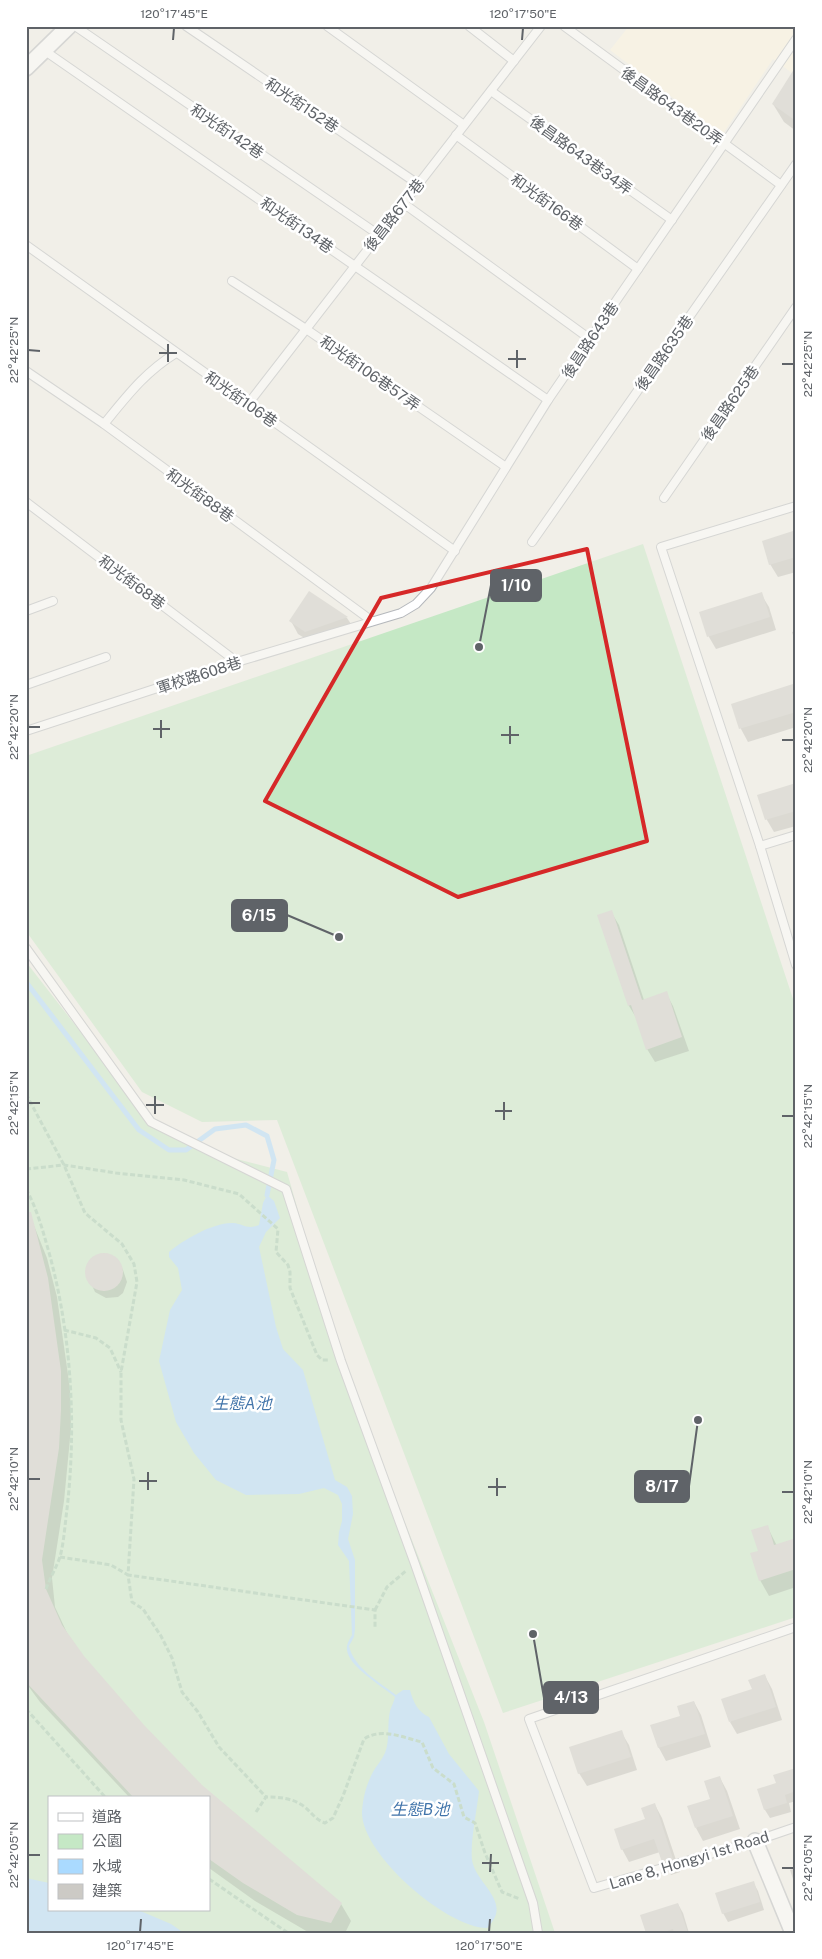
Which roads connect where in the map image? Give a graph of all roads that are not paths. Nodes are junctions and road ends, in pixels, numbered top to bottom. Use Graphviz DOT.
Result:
graph roads {
  1 [pos="69,26"];
  2 [pos="75,26"];
  3 [pos="186,26"];
  4 [pos="327,26"];
  5 [pos="468,26"];
  6 [pos="540,26"];
  7 [pos="564,26"];
  8 [pos="796,39"];
  9 [pos="45,51"];
  10 [pos="514,61"];
  11 [pos="26,68"];
  12 [pos="490,90"];
  13 [pos="464,125"];
  14 [pos="456,135"];
  15 [pos="724,144"];
  16 [pos="796,164"];
  17 [pos="418,184"];
  18 [pos="781,186"];
  19 [pos="403,203"];
  20 [pos="672,220"];
  21 [pos="379,235"];
  22 [pos="26,245"];
  23 [pos="355,266"];
  24 [pos="638,269"];
  25 [pos="232,281"];
  26 [pos="796,307"];
  27 [pos="306,329"];
  28 [pos="590,339"];
  29 [pos="176,353"];
  30 [pos="26,370"];
  31 [pos="548,400"];
  32 [pos="248,404"];
  33 [pos="104,424"];
  34 [pos="506,467"];
  35 [pos="664,498"];
  36 [pos="26,502"];
  37 [pos="796,506"];
  38 [pos="532,542"];
  39 [pos="455,551"];
  40 [pos="53,601"];
  41 [pos="26,611"];
  42 [pos="372,621"];
  43 [pos="106,657"];
  44 [pos="237,662"];
  45 [pos="26,686"];
  46 [pos="26,731"];
  47 [pos="796,835"];
  48 [pos="760,846"];
  49 [pos="26,948"];
  50 [pos="796,965"];
  51 [pos="795,1630"];
  52 [pos="796,1827"];
  53 [pos="755,1841"];
  54 [pos="538,1933"];
  55 [pos="793,1933"];
  1 -- 9 [label="street"];
  2 -- 21 [label="lane, 和光街142巷"];
  3 -- 17 [label="lane, 和光街152巷"];
  4 -- 13 [label="lane"];
  5 -- 10 [label="lane"];
  6 -- 10 [label="lane, 後昌路677巷"];
  7 -- 15 [label="lane, 後昌路643巷20弄"];
  8 -- 15 [label="lane, 後昌路643巷"];
  9 -- 11 [label="street"];
  9 -- 23 [label="lane, 和光街134巷"];
  10 -- 12 [label="lane, 後昌路677巷"];
  12 -- 13 [label="lane, 後昌路677巷"];
  12 -- 20 [label="lane, 後昌路643巷34弄"];
  13 -- 14 [label="lane, 後昌路677巷"];
  14 -- 17 [label="lane, 後昌路677巷"];
  14 -- 24 [label="lane, 和光街166巷"];
  15 -- 18 [label="lane, 後昌路643巷20弄"];
  15 -- 20 [label="lane, 後昌路643巷"];
  16 -- 18 [label="lane, 後昌路635巷"];
  17 -- 19 [label="lane, 後昌路677巷"];
  18 -- 38 [label="lane, 後昌路635巷"];
  19 -- 21 [label="lane, 後昌路677巷"];
  19 -- 28 [label="lane"];
  20 -- 24 [label="lane, 後昌路643巷"];
  21 -- 23 [label="lane, 後昌路677巷"];
  22 -- 29 [label="lane, 和光街106巷"];
  23 -- 27 [label="lane, 後昌路677巷"];
  23 -- 31 [label="lane, 和光街134巷"];
  24 -- 28 [label="lane, 後昌路643巷"];
  25 -- 27 [label="lane, 和光街106巷57弄"];
  26 -- 35 [label="lane, 後昌路625巷"];
  27 -- 32 [label="lane, 後昌路677巷"];
  27 -- 34 [label="lane, 和光街106巷57弄"];
  28 -- 31 [label="lane, 後昌路643巷"];
  29 -- 32 [label="lane, 和光街106巷"];
  29 -- 33 [label="lane"];
  30 -- 33 [label="lane, 和光街88巷"];
  31 -- 34 [label="lane, 後昌路643巷"];
  32 -- 39 [label="lane, 和光街106巷"];
  33 -- 42 [label="lane, 和光街88巷"];
  34 -- 39 [label="lane, 後昌路643巷"];
  36 -- 44 [label="lane, 和光街68巷"];
  37 -- 48 [label="lane"];
  39 -- 42 [label="lane, 後昌路643巷"];
  40 -- 41 [label="lane"];
  42 -- 44 [label="lane, 軍校路608巷"];
  43 -- 45 [label="lane"];
  44 -- 46 [label="lane, 軍校路608巷"];
  47 -- 48 [label="lane"];
  48 -- 50 [label="lane"];
  49 -- 54 [label="lane"];
  51 -- 53 [label="lane, Lane 8, Hongyi 1st Road"];
  52 -- 53 [label="lane, Lane 8, Hongyi 1st Road"];
  53 -- 55 [label="street"];
}
